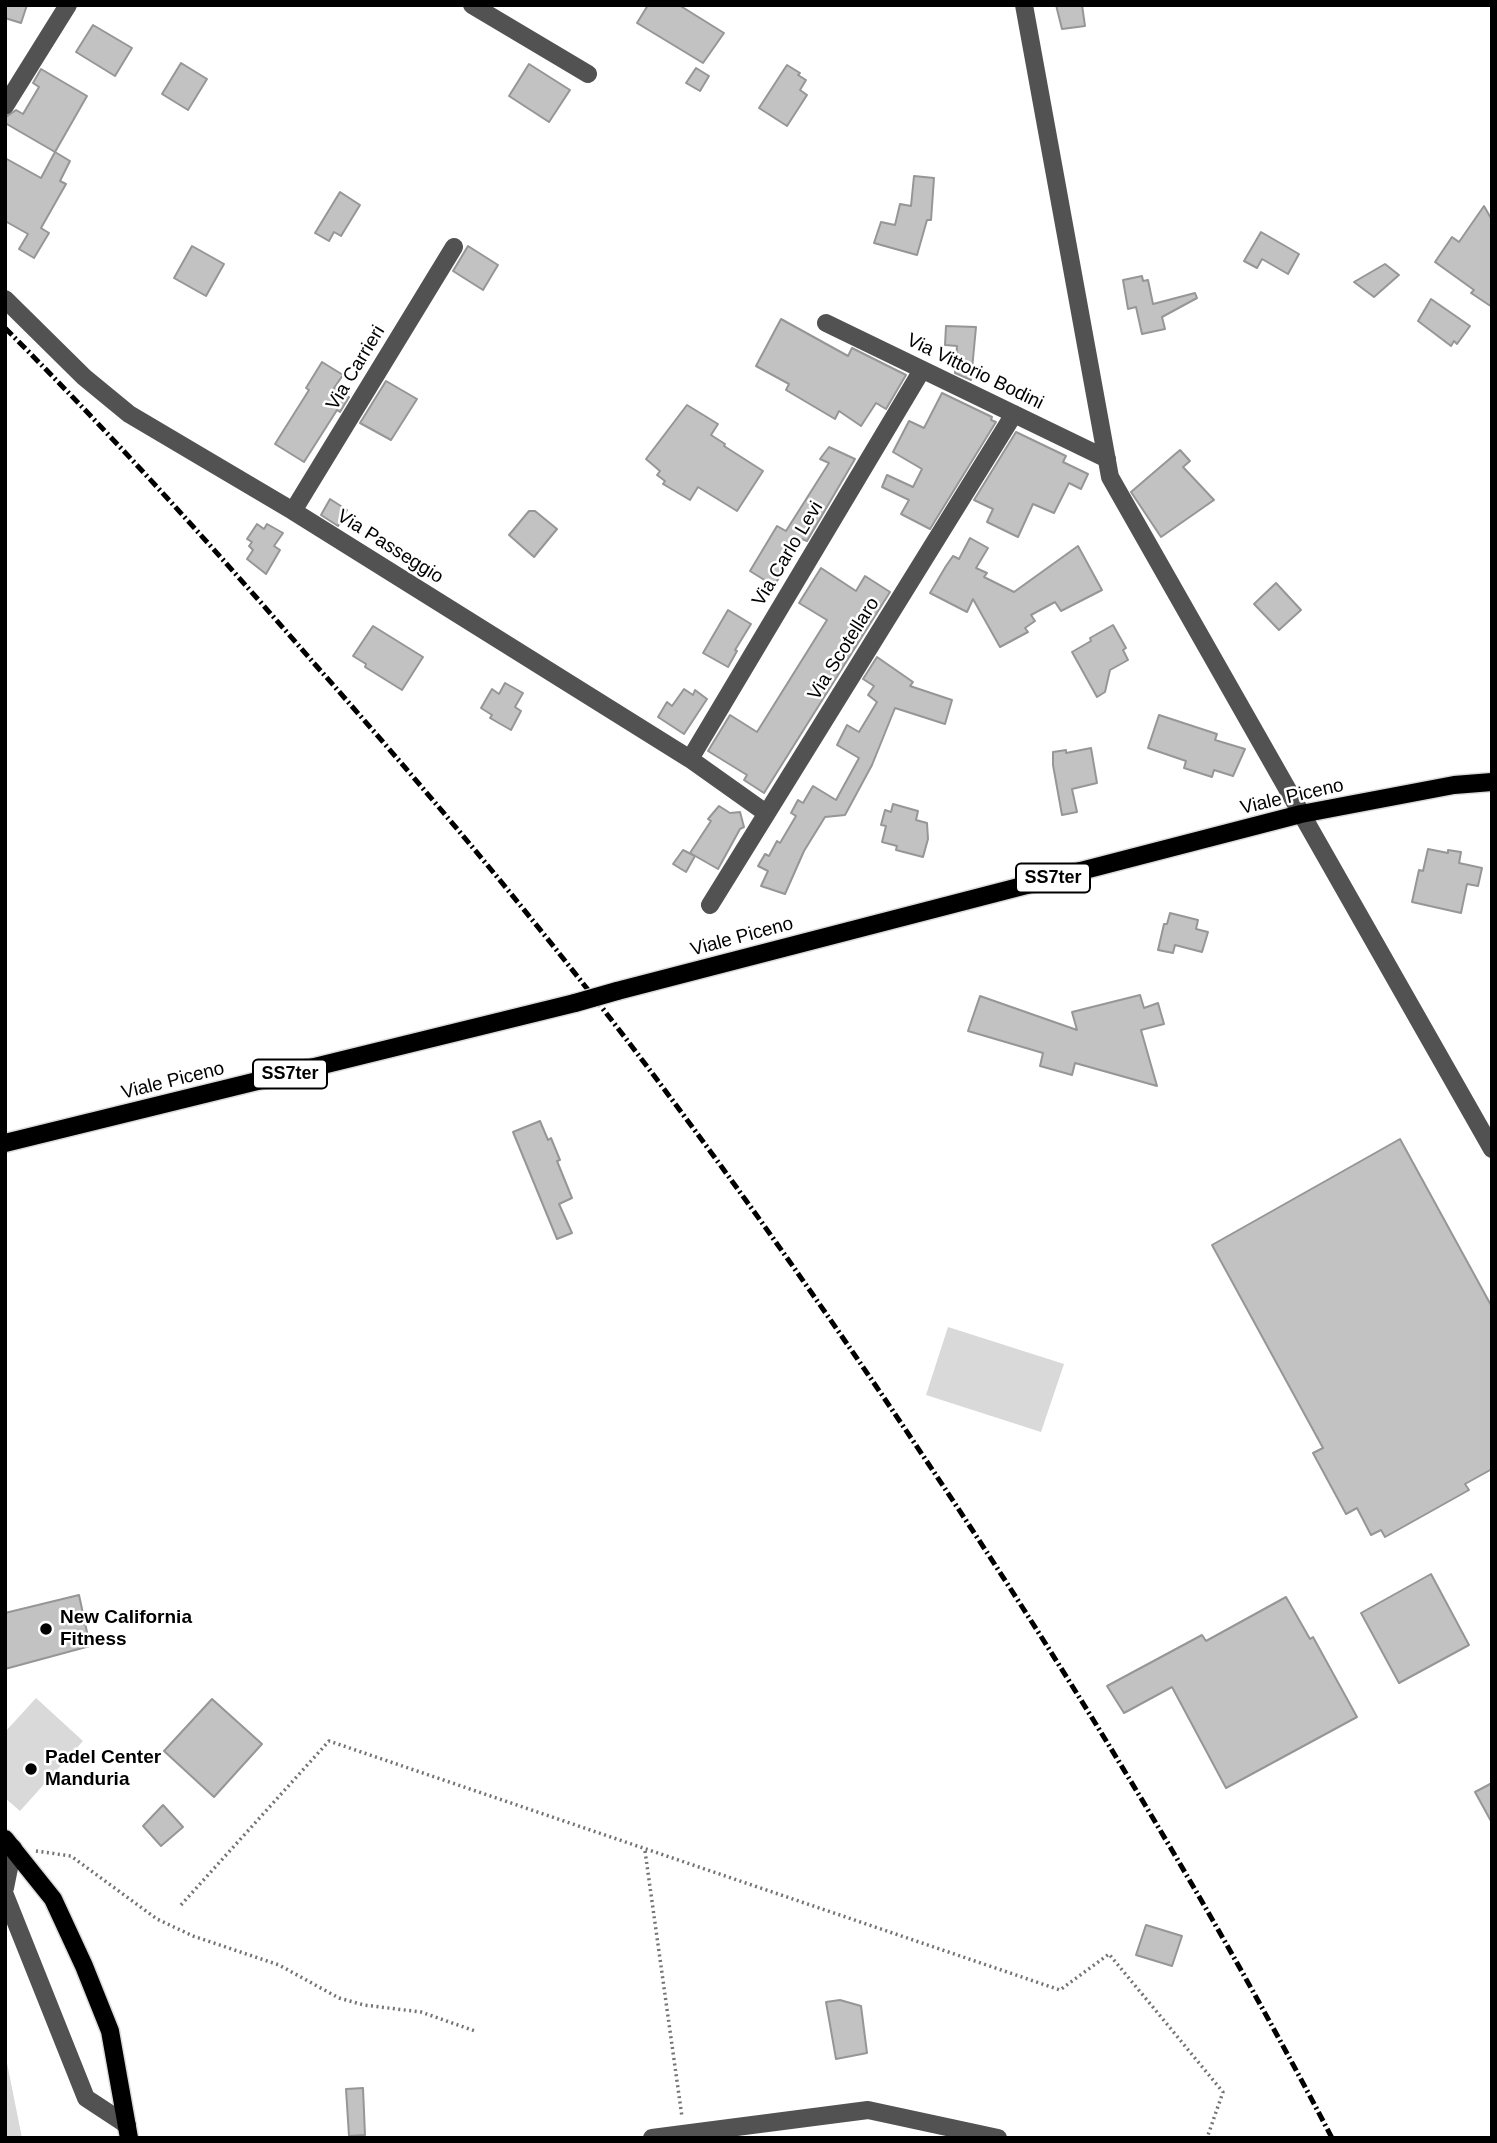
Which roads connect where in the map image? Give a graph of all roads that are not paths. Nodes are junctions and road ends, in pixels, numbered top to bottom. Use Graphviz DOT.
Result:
graph roads {
  1 [pos="68,5"];
  2 [pos="472,5"];
  3 [pos="1024,5"];
  4 [pos="588,74"];
  5 [pos="5,106"];
  6 [pos="454,247"];
  7 [pos="5,299"];
  8 [pos="826,323"];
  9 [pos="922,370"];
  10 [pos="1014,414"];
  11 [pos="1107,459"];
  12 [pos="293,511"];
  13 [pos="690,759"];
  14 [pos="1492,782"];
  15 [pos="766,813"];
  16 [pos="1301,814"];
  17 [pos="710,905"];
  18 [pos="5,1143"];
  19 [pos="1492,1149"];
  20 [pos="9,1843"];
  21 [pos="5,1888"];
  22 [pos="5,1895"];
  23 [pos="128,2131"];
  24 [pos="652,2138"];
  25 [pos="998,2138"];
  1 -- 5 [label="street"];
  2 -- 4 [label="street"];
  3 -- 11 [label="street"];
  6 -- 12 [label="street, Via Carrieri"];
  7 -- 12 [label="street, Via Passeggio"];
  8 -- 9 [label="street, Via Vittorio Bodini"];
  9 -- 10 [label="street, Via Vittorio Bodini"];
  9 -- 13 [label="street, Via Carlo Levi"];
  10 -- 11 [label="street, Via Vittorio Bodini"];
  10 -- 15 [label="street, Via Scotellaro"];
  11 -- 16 [label="street"];
  12 -- 13 [label="street, Via Passeggio"];
  13 -- 15 [label="street, Via Passeggio"];
  14 -- 16 [label="main road, Viale Piceno / SS7ter"];
  15 -- 17 [label="street, Via Scotellaro"];
  16 -- 18 [label="main road, Viale Piceno / SS7ter, bridge"];
  16 -- 19 [label="street"];
  20 -- 21 [label="street"];
  20 -- 23 [label="main road"];
  22 -- 23 [label="street"];
  24 -- 25 [label="street"];
}
